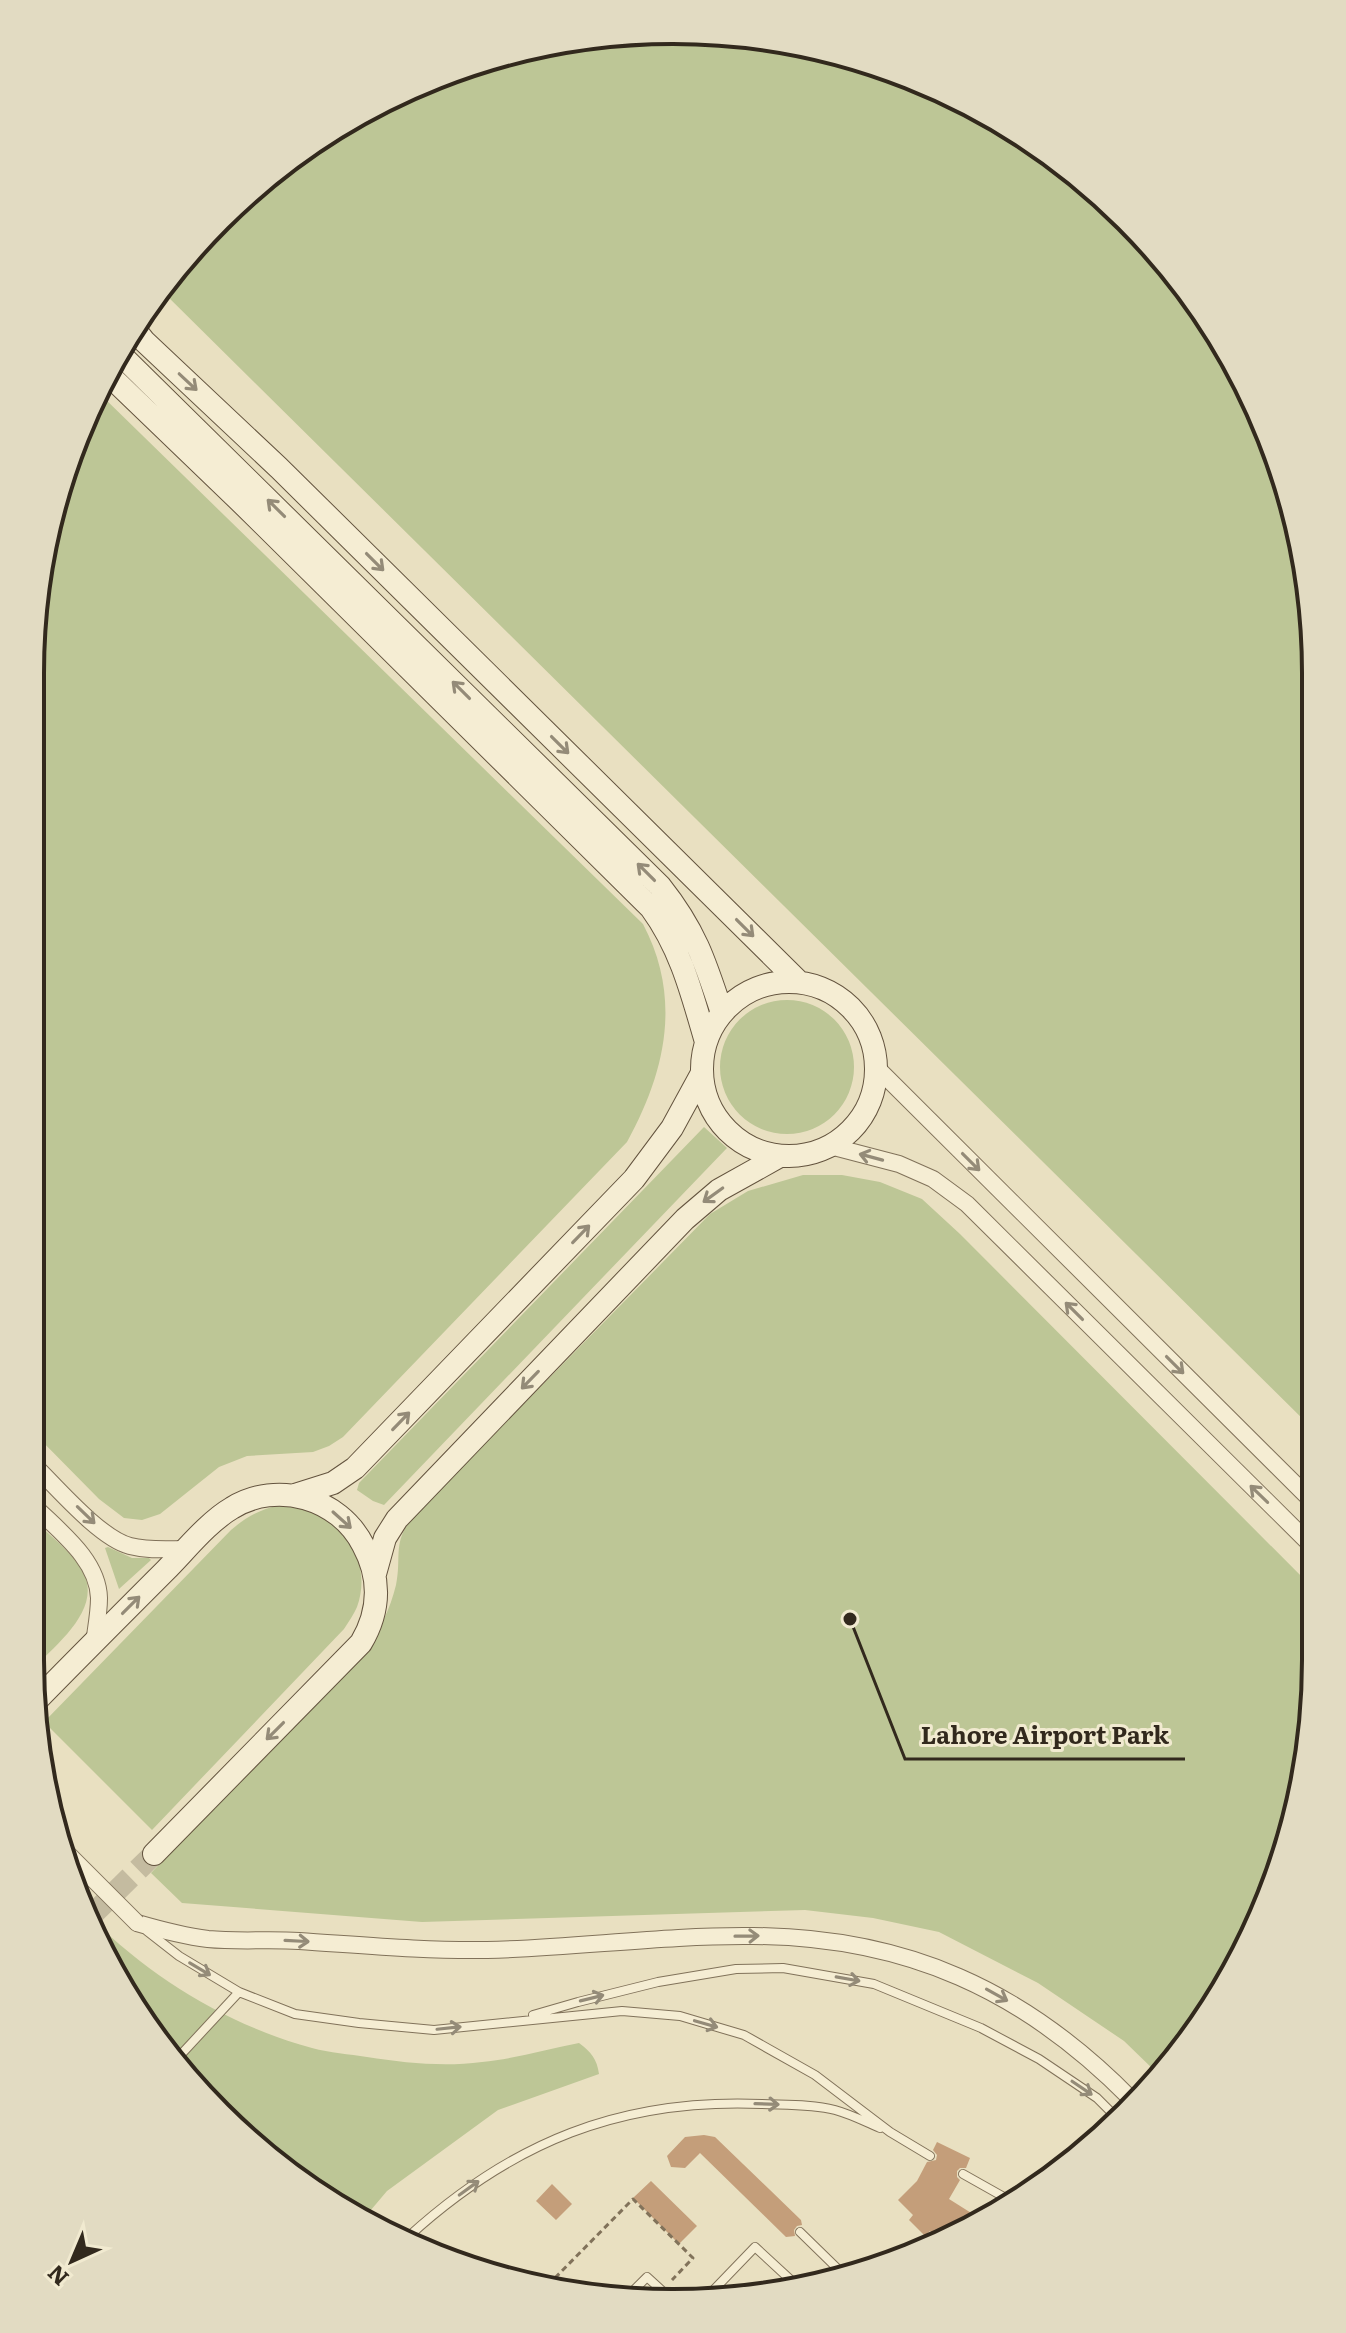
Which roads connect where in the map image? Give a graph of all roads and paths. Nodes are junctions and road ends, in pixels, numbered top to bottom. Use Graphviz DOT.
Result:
graph roads {
  1 [pos="141,338"];
  2 [pos="127,361"];
  3 [pos="116,382"];
  4 [pos="799,982"];
  5 [pos="722,1013"];
  6 [pos="706,1042"];
  7 [pos="876,1067"];
  8 [pos="702,1073"];
  9 [pos="830,1146"];
  10 [pos="780,1156"];
  11 [pos="44,1475"];
  12 [pos="1302,1491"];
  13 [pos="293,1495"];
  14 [pos="44,1516"];
  15 [pos="1302,1536"];
  16 [pos="187,1549"];
  17 [pos="375,1574"];
  18 [pos="94,1643"];
  19 [pos="45,1692"];
  20 [pos="154,1854"];
  21 [pos="78,1864"];
  22 [pos="137,1923"];
  23 [pos="239,1992"];
  24 [pos="517,2020"];
  25 [pos="182,2053"];
  26 [pos="1128,2095"];
  27 [pos="1111,2112"];
  28 [pos="890,2132"];
  29 [pos="930,2156"];
  30 [pos="963,2174"];
  31 [pos="1002,2196"];
  32 [pos="413,2232"];
  33 [pos="800,2232"];
  34 [pos="837,2268"];
  35 [pos="555,2278"];
  36 [pos="789,2278"];
  37 [pos="636,2288"];
  38 [pos="716,2288"];
  39 [pos="659,2289"];
  40 [pos="669,2289"];
  1 -- 4 [label="street, one-way"];
  5 -- 2 [label="street, one-way"];
  3 -- 6 [label="street"];
  4 -- 5 [label="street"];
  4 -- 7 [label="street"];
  5 -- 6 [label="street"];
  6 -- 8 [label="street"];
  7 -- 9 [label="street"];
  7 -- 12 [label="street, one-way"];
  8 -- 10 [label="street"];
  13 -- 8 [label="street, one-way"];
  9 -- 10 [label="street"];
  15 -- 9 [label="street, one-way"];
  10 -- 17 [label="street, one-way"];
  11 -- 16 [label="street, one-way"];
  13 -- 16 [label="street"];
  13 -- 17 [label="street, one-way"];
  14 -- 18 [label="street"];
  18 -- 16 [label="street, one-way"];
  17 -- 20 [label="street, one-way"];
  18 -- 19 [label="street"];
  21 -- 22 [label="street, bridge"];
  22 -- 23 [label="lane, one-way"];
  22 -- 26 [label="street, one-way"];
  23 -- 24 [label="lane, one-way"];
  23 -- 25 [label="lane"];
  24 -- 27 [label="lane, one-way"];
  24 -- 28 [label="lane, one-way"];
  28 -- 29 [label="lane"];
  32 -- 28 [label="lane, one-way"];
  30 -- 31 [label="lane"];
  33 -- 34 [label="lane"];
  35 -- 40 [label="path"];
  36 -- 38 [label="lane"];
  37 -- 39 [label="lane"];
}
